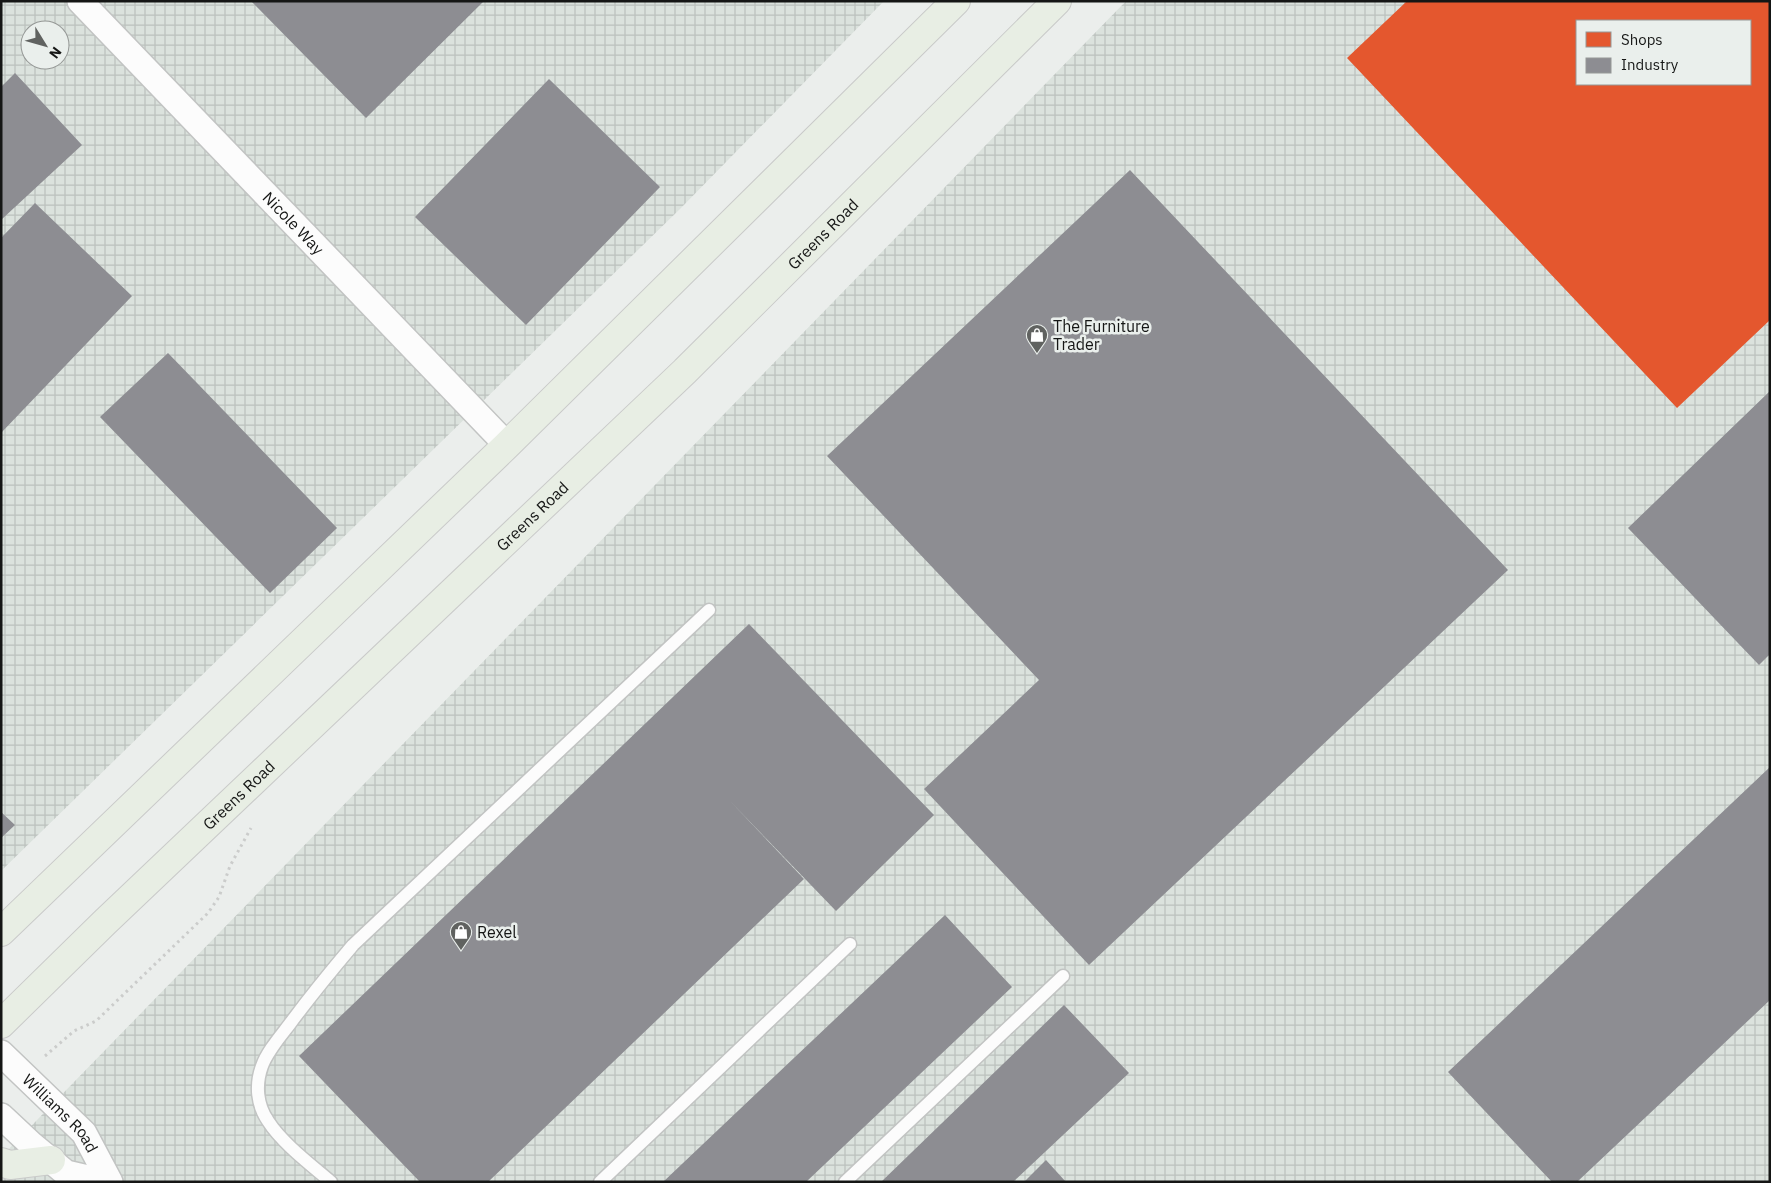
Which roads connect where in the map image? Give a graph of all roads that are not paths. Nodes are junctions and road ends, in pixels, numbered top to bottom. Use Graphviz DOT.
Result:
graph roads {
  1 [pos="80,1"];
  2 [pos="956,1"];
  3 [pos="1057,1"];
  4 [pos="507,445"];
  5 [pos="709,610"];
  6 [pos="1,932"];
  7 [pos="850,944"];
  8 [pos="1063,976"];
  9 [pos="1,1024"];
  10 [pos="1,1053"];
  11 [pos="1,1116"];
  12 [pos="51,1160"];
  13 [pos="1,1162"];
  14 [pos="105,1182"];
  15 [pos="110,1182"];
  16 [pos="331,1182"];
  17 [pos="600,1182"];
  18 [pos="845,1182"];
  1 -- 4 [label="street, Nicole Way"];
  2 -- 4 [label="main road"];
  3 -- 9 [label="main road, Greens Road"];
  4 -- 6 [label="main road"];
  5 -- 16 [label="lane"];
  7 -- 17 [label="lane"];
  8 -- 18 [label="lane"];
  10 -- 15 [label="street, Williams Road"];
  11 -- 12 [label="street, Williams Road"];
  12 -- 13 [label="main road"];
  12 -- 14 [label="street, Williams Road"];
}
